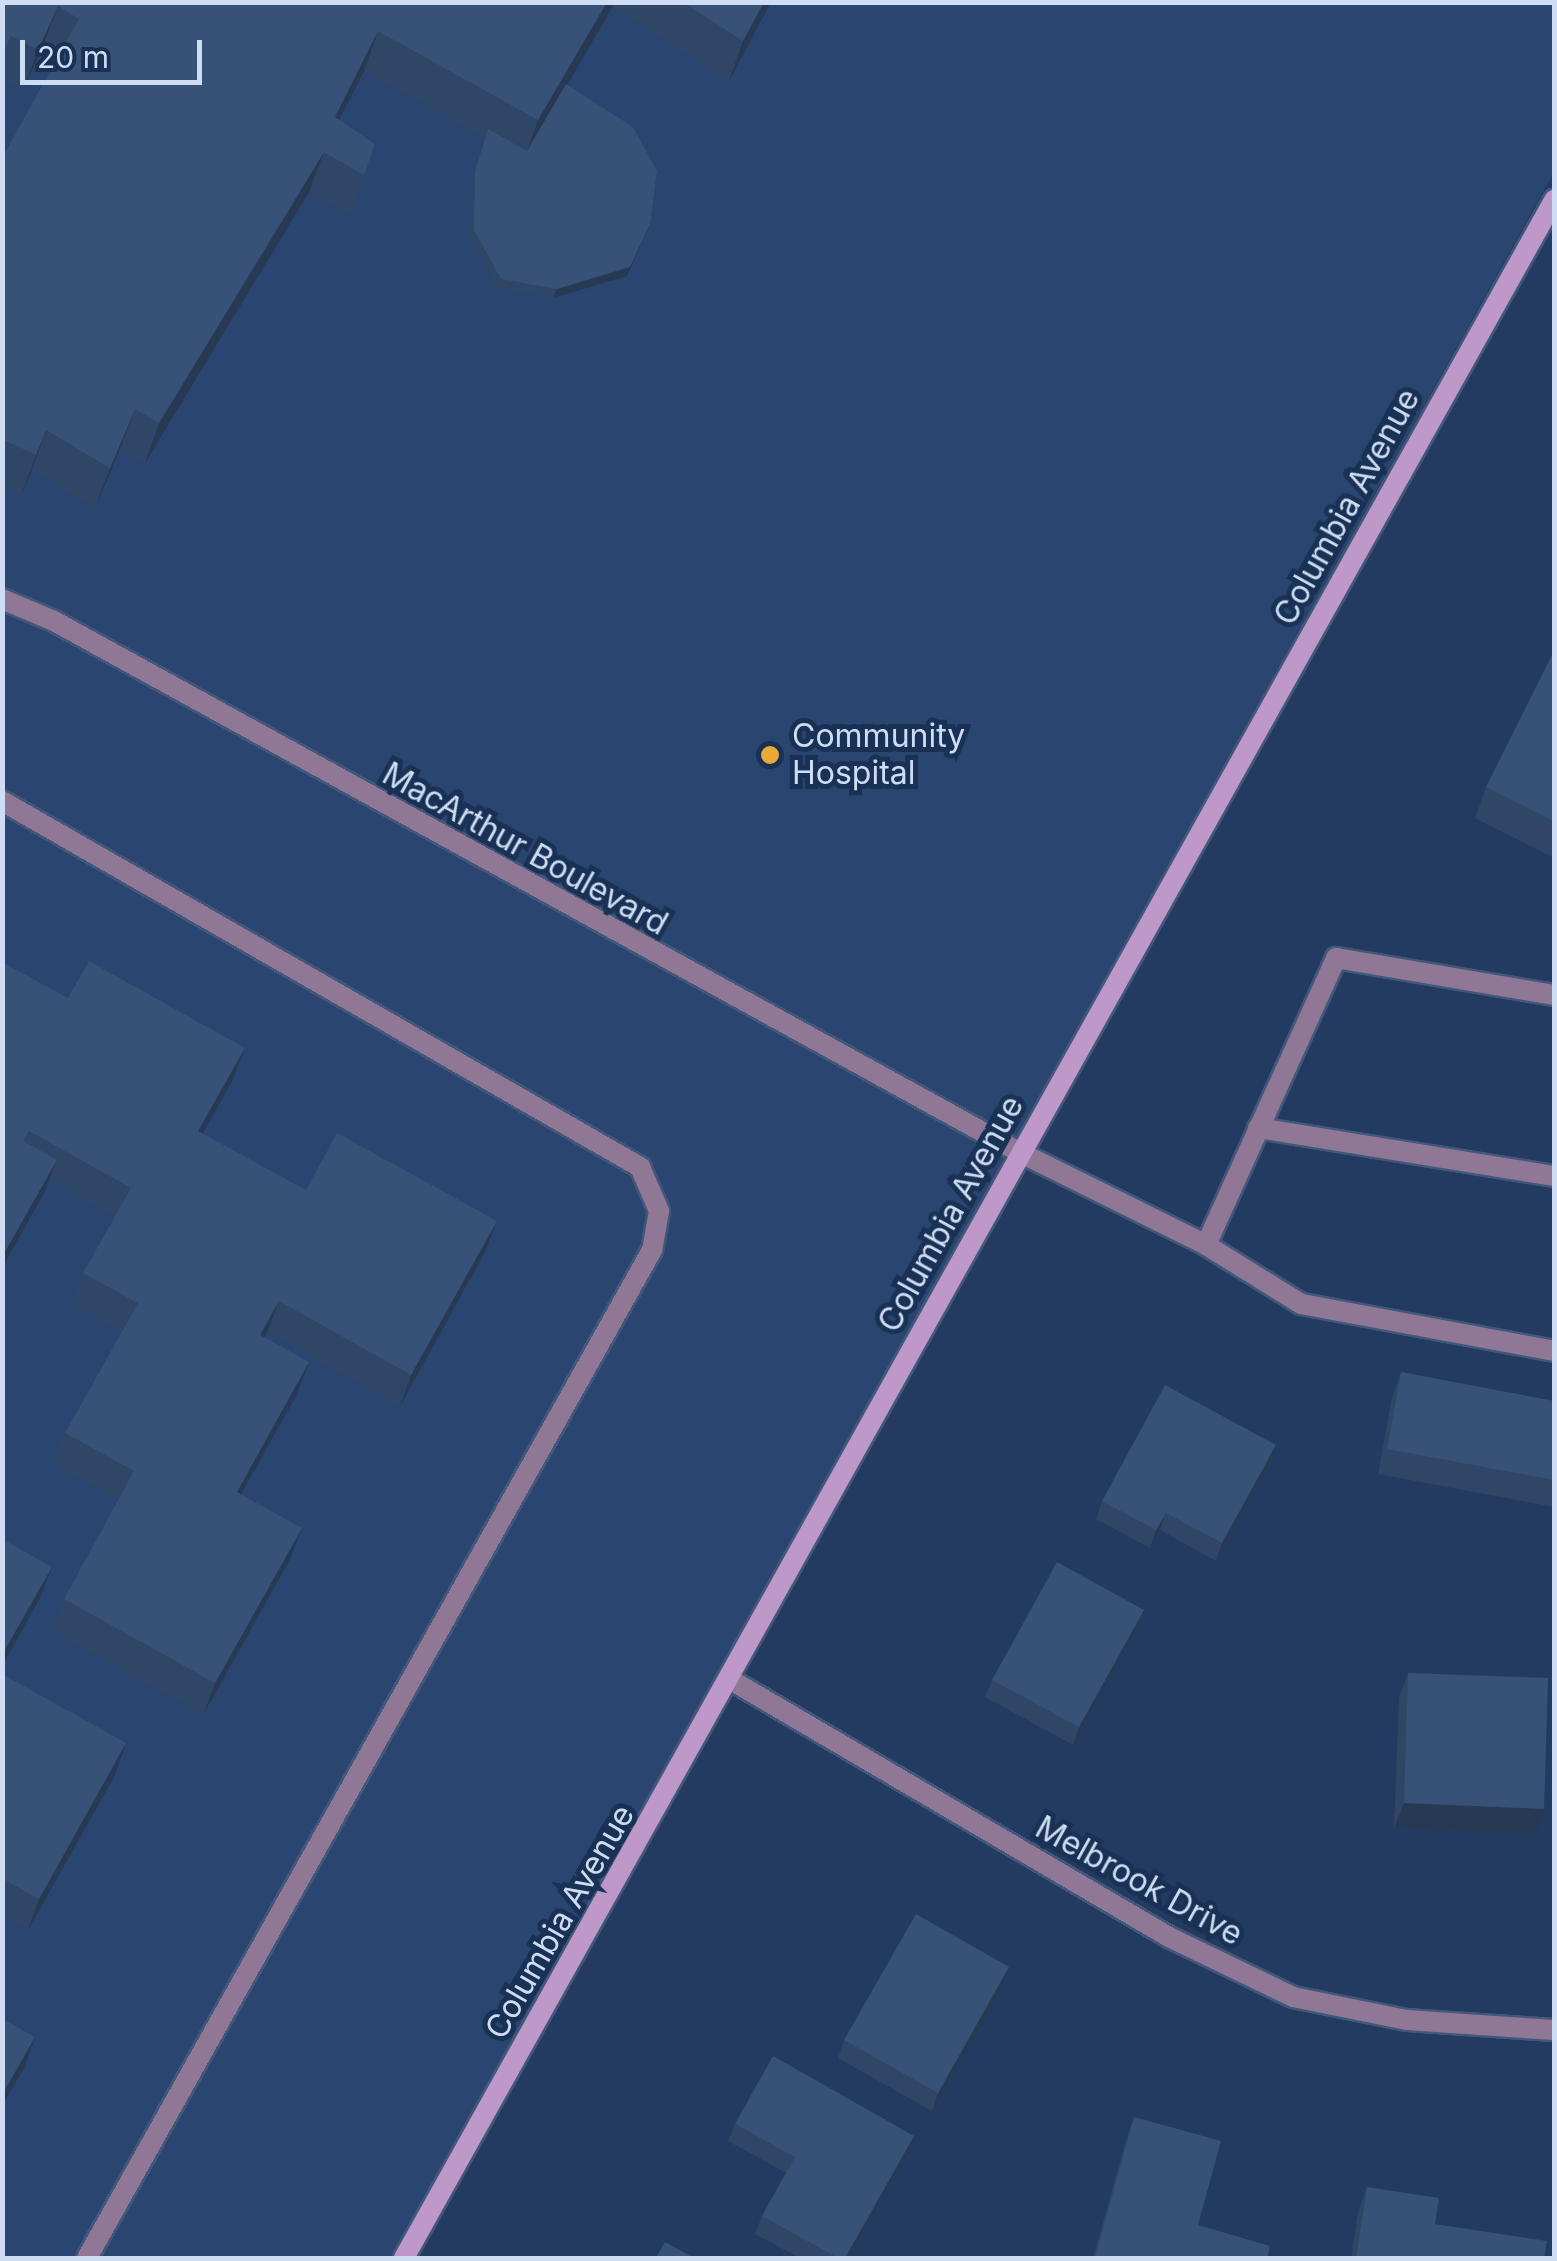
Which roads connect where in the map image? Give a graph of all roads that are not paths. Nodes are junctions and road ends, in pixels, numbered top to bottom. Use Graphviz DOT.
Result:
graph roads {
  1 [pos="1554,200"];
  2 [pos="2,600"];
  3 [pos="2,801"];
  4 [pos="1554,995"];
  5 [pos="1258,1128"];
  6 [pos="1019,1152"];
  7 [pos="1554,1176"];
  8 [pos="1206,1245"];
  9 [pos="1554,1351"];
  10 [pos="732,1680"];
  11 [pos="1554,2030"];
  12 [pos="87,2258"];
  13 [pos="404,2258"];
  1 -- 6 [label="street, Columbia Avenue"];
  2 -- 6 [label="street, MacArthur Boulevard"];
  3 -- 12 [label="street"];
  4 -- 5 [label="street"];
  5 -- 7 [label="street"];
  5 -- 8 [label="street"];
  6 -- 8 [label="street, MacArthur Boulevard"];
  6 -- 10 [label="street, Columbia Avenue"];
  8 -- 9 [label="street, MacArthur Boulevard"];
  10 -- 11 [label="street, Melbrook Drive"];
  10 -- 13 [label="street, Columbia Avenue"];
}
